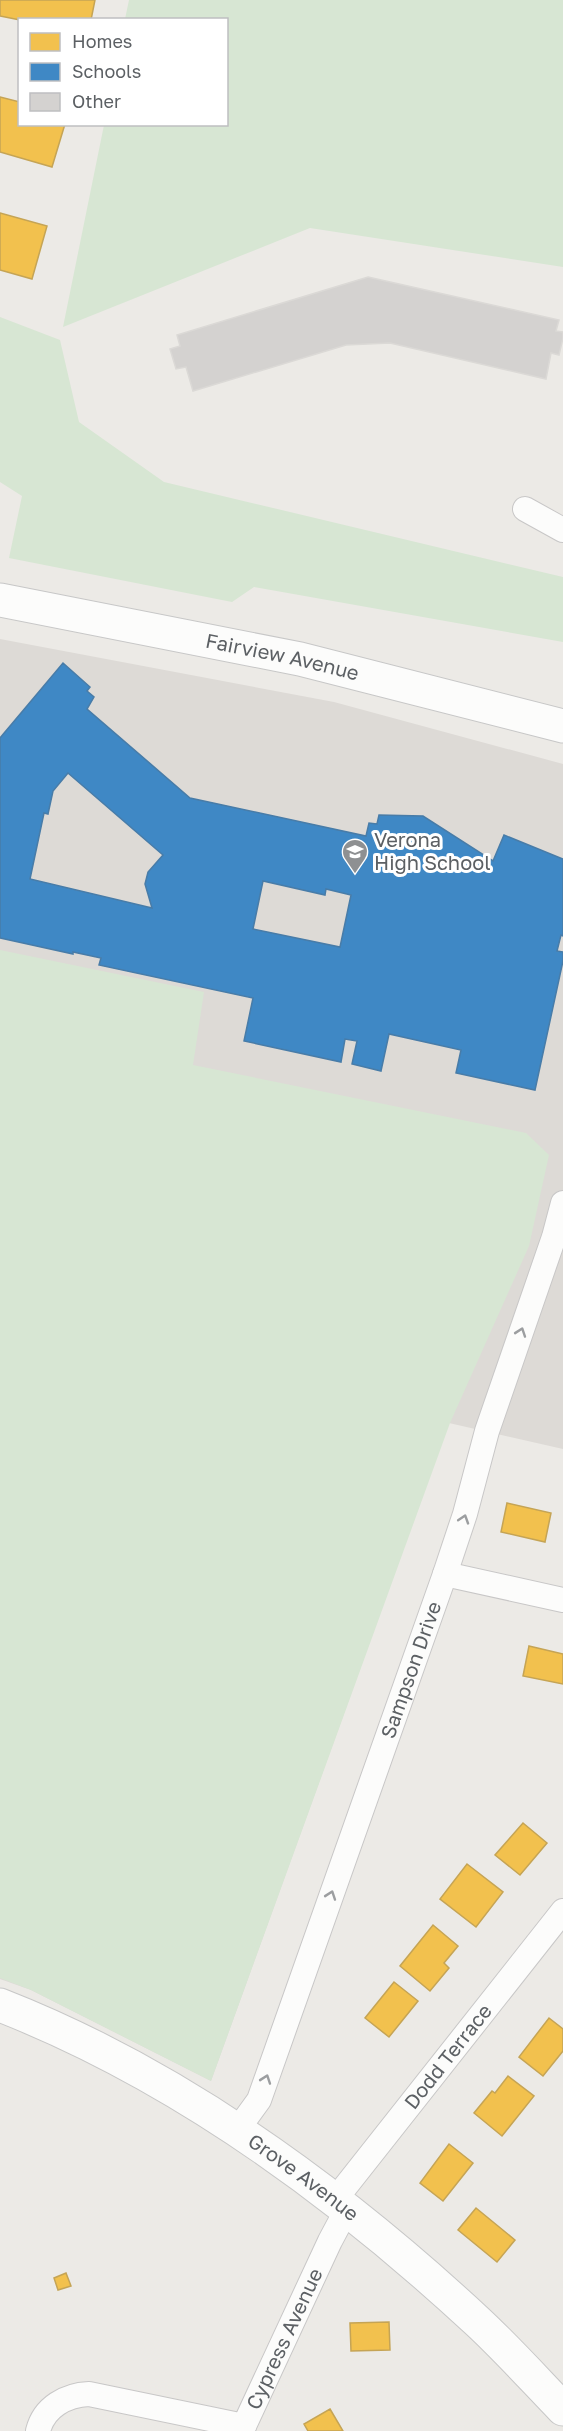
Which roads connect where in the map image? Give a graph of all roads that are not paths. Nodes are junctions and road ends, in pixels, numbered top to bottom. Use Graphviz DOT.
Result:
graph roads {
  1 [pos="525,509"];
  2 [pos="563,530"];
  3 [pos="0,600"];
  4 [pos="563,726"];
  5 [pos="563,1203"];
  6 [pos="445,1574"];
  7 [pos="563,1600"];
  8 [pos="563,1911"];
  9 [pos="0,2005"];
  10 [pos="238,2129"];
  11 [pos="340,2206"];
  12 [pos="563,2409"];
  13 [pos="245,2429"];
  14 [pos="38,2431"];
  1 -- 2 [label="street"];
  3 -- 4 [label="street, Fairview Avenue"];
  6 -- 5 [label="street, Sampson Drive, one-way"];
  6 -- 7 [label="street"];
  10 -- 6 [label="street, Sampson Drive, one-way"];
  8 -- 11 [label="street, Dodd Terrace"];
  9 -- 10 [label="street, Grove Avenue"];
  10 -- 11 [label="street, Grove Avenue"];
  11 -- 12 [label="street, Grove Avenue"];
  11 -- 13 [label="street, Cypress Avenue"];
  13 -- 14 [label="street, Cypress Avenue"];
}
